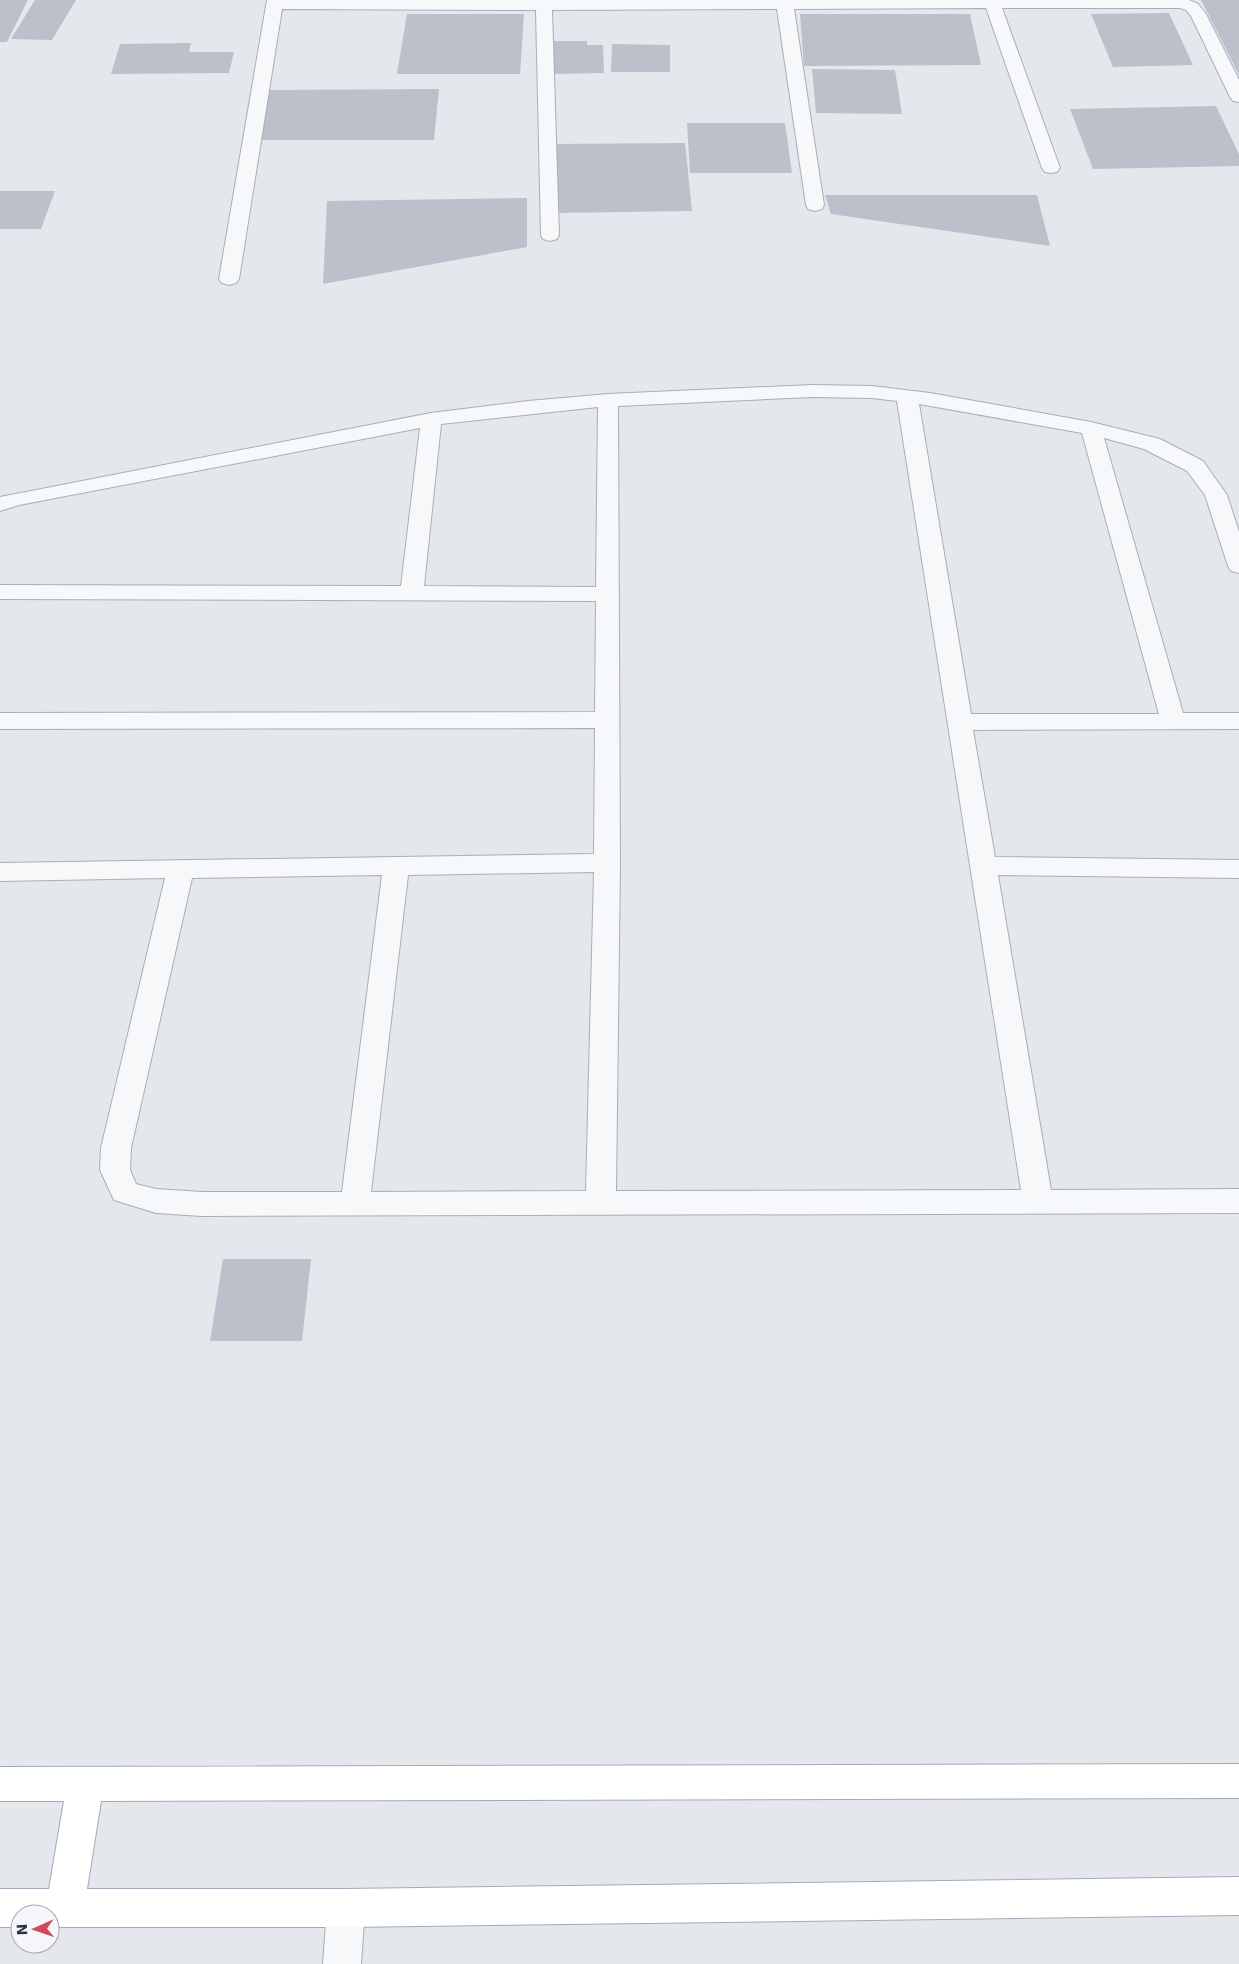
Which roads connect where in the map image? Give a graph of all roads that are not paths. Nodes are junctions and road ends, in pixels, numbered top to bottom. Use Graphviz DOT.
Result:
graph roads {
  1 [pos="274,2"];
  2 [pos="785,2"];
  3 [pos="544,3"];
  4 [pos="992,3"];
  5 [pos="1239,98"];
  6 [pos="1051,168"];
  7 [pos="815,205"];
  8 [pos="550,235"];
  9 [pos="229,279"];
  10 [pos="907,397"];
  11 [pos="608,400"];
  12 [pos="431,419"];
  13 [pos="1091,428"];
  14 [pos="0,504"];
  15 [pos="1239,566"];
  16 [pos="0,592"];
  17 [pos="412,594"];
  18 [pos="608,594"];
  19 [pos="608,720"];
  20 [pos="0,721"];
  21 [pos="1239,721"];
  22 [pos="960,722"];
  23 [pos="1173,722"];
  24 [pos="607,863"];
  25 [pos="984,866"];
  26 [pos="396,867"];
  27 [pos="181,868"];
  28 [pos="1239,869"];
  29 [pos="0,872"];
  30 [pos="1038,1201"];
  31 [pos="1239,1201"];
  32 [pos="601,1203"];
  33 [pos="355,1204"];
  34 [pos="1239,1781"];
  35 [pos="86,1783"];
  36 [pos="0,1784"];
  37 [pos="1239,1896"];
  38 [pos="0,1908"];
  39 [pos="65,1908"];
  40 [pos="346,1908"];
  41 [pos="342,1964"];
  1 -- 3 [label="street"];
  1 -- 9 [label="street"];
  2 -- 3 [label="street"];
  2 -- 4 [label="street"];
  2 -- 7 [label="street"];
  3 -- 8 [label="street"];
  4 -- 5 [label="street"];
  4 -- 6 [label="street"];
  10 -- 11 [label="street"];
  10 -- 13 [label="street"];
  10 -- 22 [label="street"];
  11 -- 12 [label="street"];
  11 -- 18 [label="street"];
  12 -- 14 [label="street"];
  12 -- 17 [label="street"];
  13 -- 15 [label="street"];
  13 -- 23 [label="street"];
  16 -- 17 [label="street"];
  17 -- 18 [label="street"];
  18 -- 19 [label="street"];
  19 -- 20 [label="street"];
  19 -- 24 [label="street"];
  21 -- 23 [label="street"];
  22 -- 23 [label="street"];
  22 -- 25 [label="street"];
  24 -- 26 [label="street"];
  24 -- 32 [label="street"];
  25 -- 28 [label="street"];
  25 -- 30 [label="street"];
  26 -- 27 [label="street"];
  26 -- 33 [label="street"];
  27 -- 29 [label="street"];
  27 -- 33 [label="street"];
  30 -- 31 [label="street"];
  30 -- 32 [label="street"];
  32 -- 33 [label="street"];
  34 -- 35 [label="main road"];
  35 -- 36 [label="main road"];
  35 -- 39 [label="main road"];
  37 -- 40 [label="main road"];
  38 -- 39 [label="main road"];
  39 -- 40 [label="main road"];
  40 -- 41 [label="street"];
}
